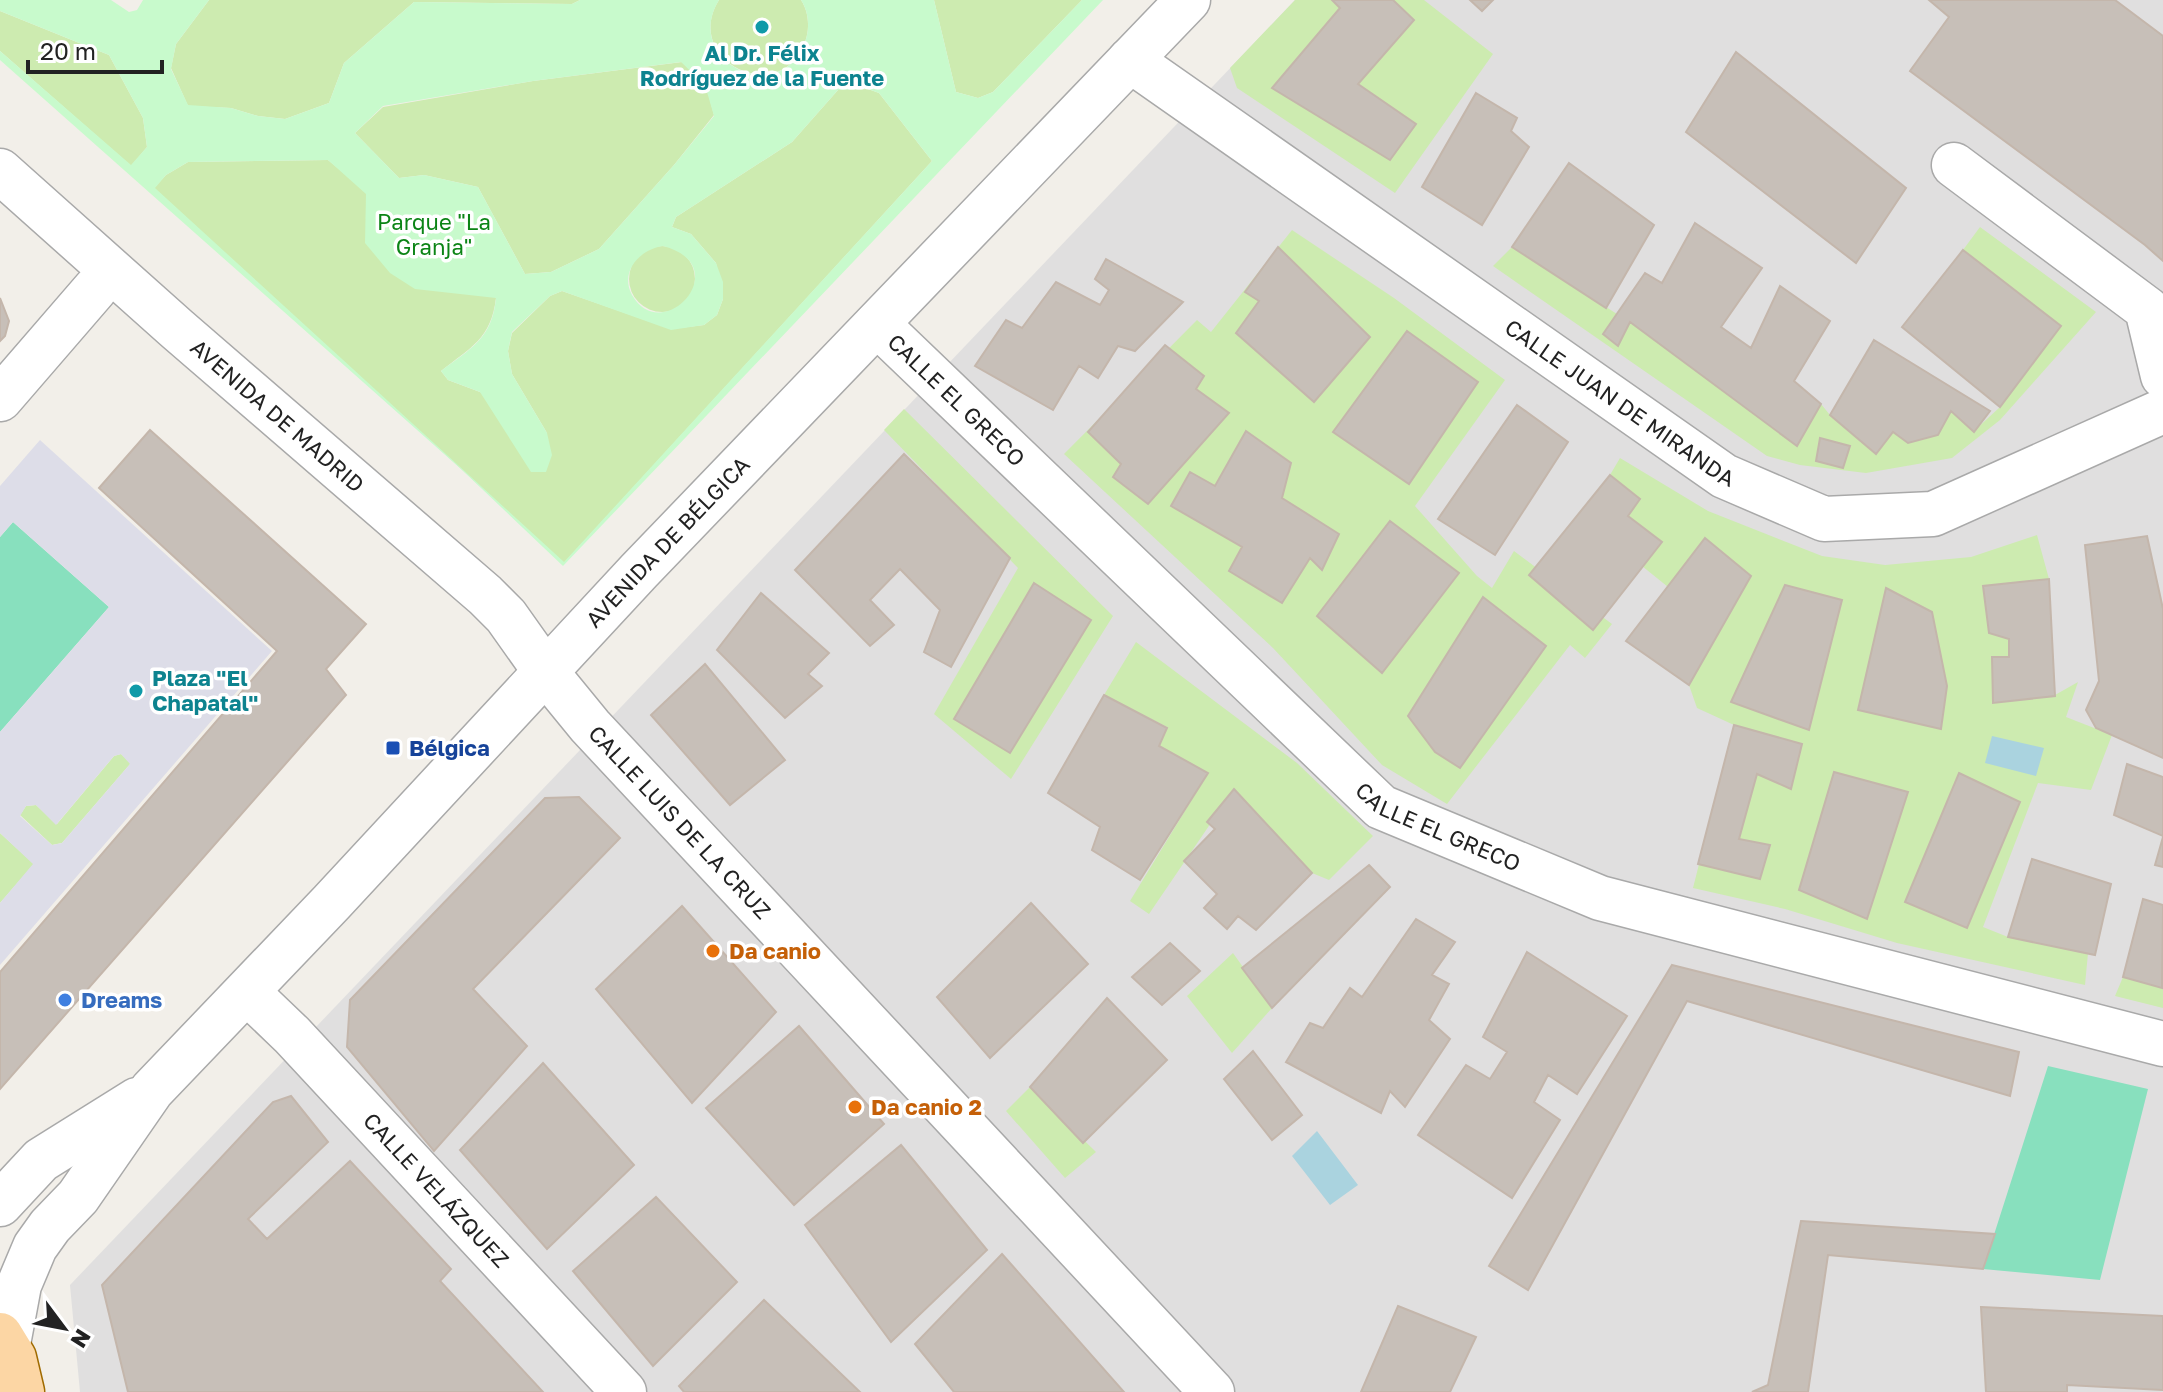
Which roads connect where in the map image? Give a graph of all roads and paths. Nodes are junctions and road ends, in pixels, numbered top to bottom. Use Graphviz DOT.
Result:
graph roads {
  1 [pos="1188,0"];
  2 [pos="1130,60"];
  3 [pos="1954,165"];
  4 [pos="0,171"];
  5 [pos="95,289"];
  6 [pos="877,324"];
  7 [pos="2163,376"];
  8 [pos="0,399"];
  9 [pos="2163,411"];
  10 [pos="545,671"];
  11 [pos="247,992"];
  12 [pos="2163,1044"];
  13 [pos="152,1090"];
  14 [pos="0,1204"];
  15 [pos="4,1340"];
  16 [pos="22,1392"];
  17 [pos="624,1392"];
  18 [pos="1212,1392"];
  1 -- 2 [label="street, AVENIDA DE BÉLGICA"];
  2 -- 6 [label="street, AVENIDA DE BÉLGICA"];
  2 -- 9 [label="street, CALLE JUAN DE MIRANDA"];
  3 -- 7 [label="street"];
  4 -- 10 [label="street, AVENIDA DE MADRID"];
  5 -- 8 [label="street"];
  6 -- 10 [label="street, AVENIDA DE BÉLGICA"];
  6 -- 12 [label="street, CALLE EL GRECO"];
  10 -- 11 [label="street, AVENIDA DE BÉLGICA"];
  10 -- 18 [label="street, CALLE LUIS DE LA CRUZ"];
  11 -- 13 [label="street, AVENIDA DE BÉLGICA"];
  11 -- 17 [label="street, CALLE VELÁZQUEZ"];
  13 -- 14 [label="street, AVENIDA DE BÉLGICA"];
  13 -- 15 [label="street, AVENIDA DE BÉLGICA"];
  15 -- 16 [label="main road"];
}
